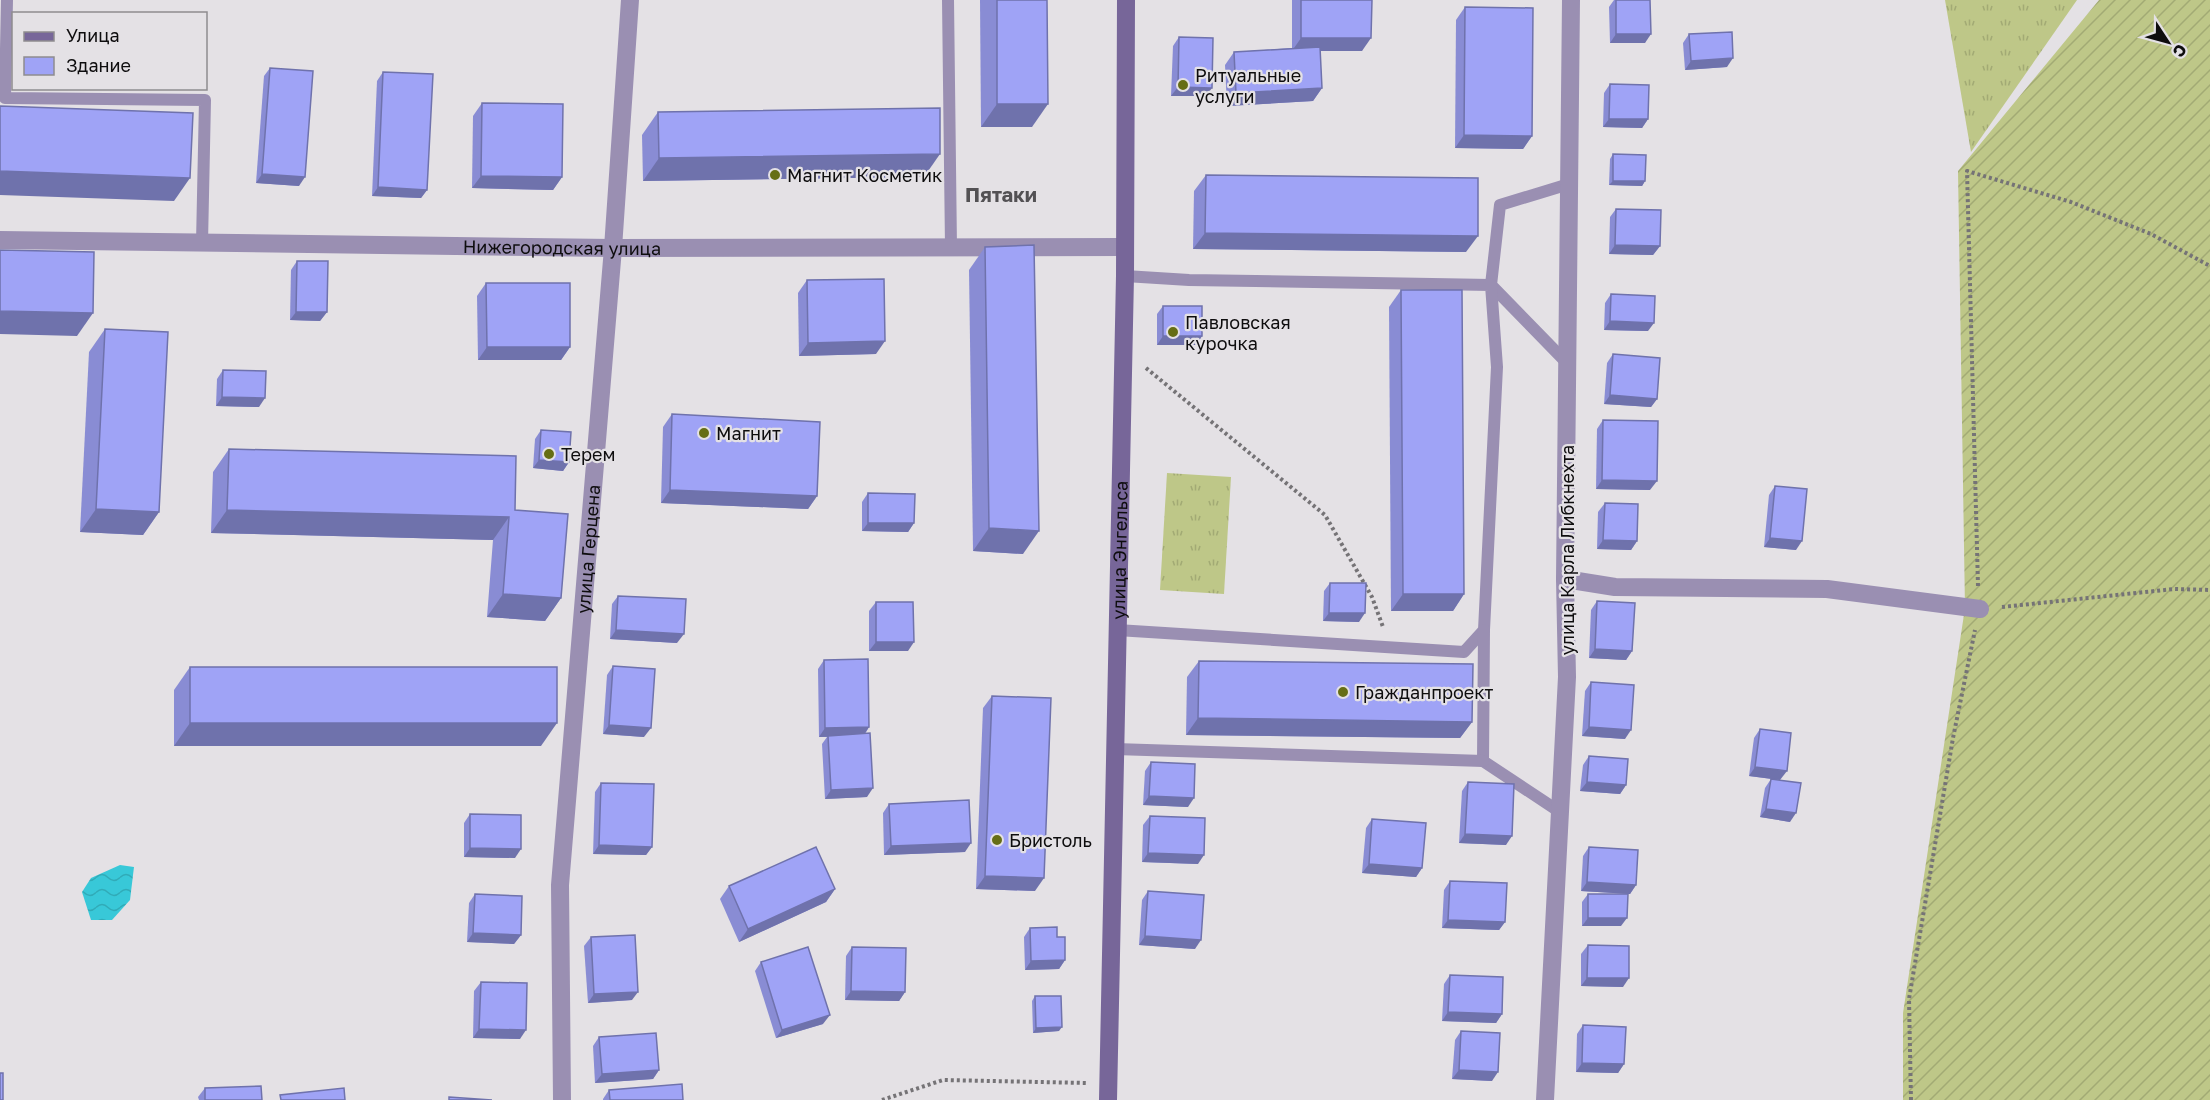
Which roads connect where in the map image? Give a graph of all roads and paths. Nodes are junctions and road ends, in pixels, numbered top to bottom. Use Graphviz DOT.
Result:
graph roads {
  1 [pos="7,0"];
  2 [pos="630,0"];
  3 [pos="948,0"];
  4 [pos="1126,0"];
  5 [pos="1571,0"];
  6 [pos="1569,184"];
  7 [pos="0,240"];
  8 [pos="202,243"];
  9 [pos="951,247"];
  10 [pos="1125,247"];
  11 [pos="614,248"];
  12 [pos="2210,266"];
  13 [pos="1125,276"];
  14 [pos="1491,285"];
  15 [pos="1568,364"];
  16 [pos="1145,368"];
  17 [pos="1565,579"];
  18 [pos="2210,590"];
  19 [pos="1980,609"];
  20 [pos="1117,630"];
  21 [pos="1484,630"];
  22 [pos="1390,647"];
  23 [pos="1115,748"];
  24 [pos="1482,761"];
  25 [pos="1560,812"];
  26 [pos="1108,1092"];
  27 [pos="562,1100"];
  28 [pos="882,1100"];
  29 [pos="1545,1100"];
  30 [pos="1911,1100"];
  1 -- 8 [label="lane"];
  2 -- 11 [label="street, улица Герцена"];
  3 -- 9 [label="lane"];
  4 -- 10 [label="main road, улица Энгельса"];
  5 -- 6 [label="street, улица Карла Либкнехта"];
  6 -- 14 [label="lane"];
  6 -- 15 [label="street, улица Карла Либкнехта"];
  7 -- 8 [label="street, Нижегородская улица"];
  8 -- 11 [label="street, Нижегородская улица"];
  9 -- 10 [label="street, Нижегородская улица"];
  9 -- 11 [label="street, Нижегородская улица"];
  10 -- 13 [label="main road, улица Энгельса"];
  11 -- 27 [label="street, улица Герцена"];
  12 -- 19 [label="path"];
  13 -- 14 [label="lane"];
  13 -- 20 [label="main road, улица Энгельса"];
  14 -- 15 [label="lane"];
  14 -- 21 [label="lane"];
  15 -- 17 [label="street, улица Карла Либкнехта"];
  16 -- 22 [label="path"];
  17 -- 19 [label="street"];
  17 -- 25 [label="street, улица Карла Либкнехта"];
  18 -- 19 [label="path"];
  19 -- 30 [label="path"];
  20 -- 22 [label="lane"];
  20 -- 23 [label="main road, улица Энгельса"];
  21 -- 22 [label="lane"];
  21 -- 24 [label="lane"];
  23 -- 24 [label="lane"];
  23 -- 26 [label="main road, улица Энгельса"];
  24 -- 25 [label="lane"];
  25 -- 29 [label="street, улица Карла Либкнехта"];
  26 -- 28 [label="path"];
}
